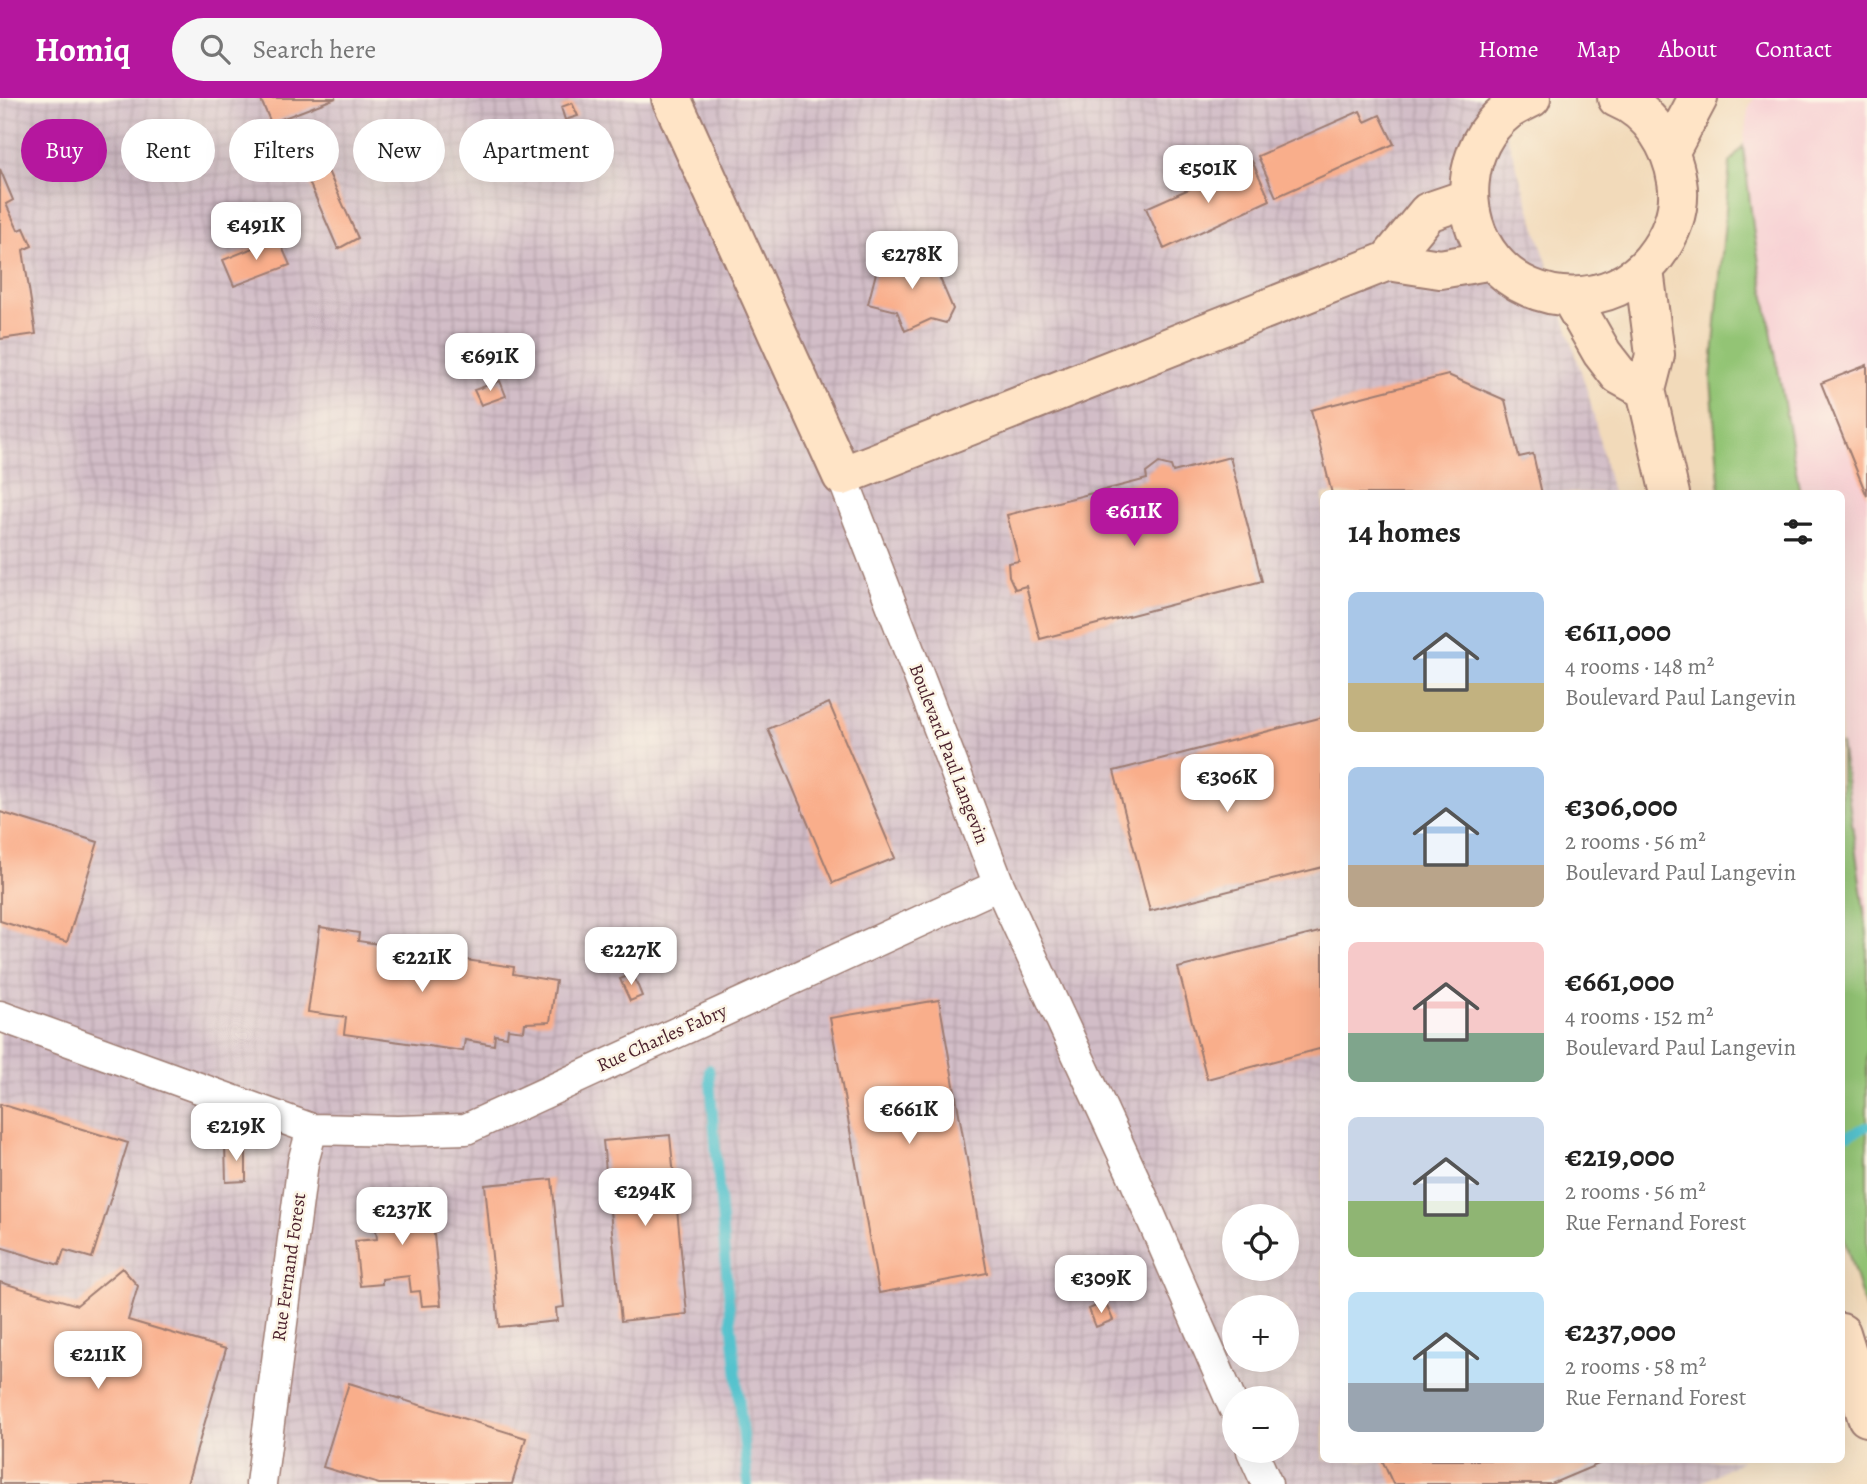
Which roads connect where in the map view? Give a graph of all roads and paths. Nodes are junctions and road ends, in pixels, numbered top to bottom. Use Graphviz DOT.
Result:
graph roads {
  1 [pos="671,98"];
  2 [pos="1698,98"];
  3 [pos="1621,99"];
  4 [pos="1514,102"];
  5 [pos="1670,151"];
  6 [pos="1468,198"];
  7 [pos="1493,260"];
  8 [pos="1388,261"];
  9 [pos="1643,270"];
  10 [pos="1570,297"];
  11 [pos="1646,390"];
  12 [pos="842,476"];
  13 [pos="1669,490"];
  14 [pos="999,885"];
  15 [pos="0,1016"];
  16 [pos="312,1129"];
  17 [pos="1845,1346"];
  18 [pos="1224,1386"];
  19 [pos="1867,1417"];
  20 [pos="1257,1463"];
  21 [pos="261,1484"];
  22 [pos="1267,1484"];
  1 -- 12 [label="main road, Boulevard Paul Langevin"];
  2 -- 5 [label="main road"];
  3 -- 5 [label="main road"];
  4 -- 6 [label="main road"];
  5 -- 9 [label="main road"];
  6 -- 7 [label="main road"];
  6 -- 8 [label="main road"];
  7 -- 8 [label="main road"];
  7 -- 10 [label="main road"];
  8 -- 12 [label="main road"];
  9 -- 10 [label="main road"];
  9 -- 11 [label="main road"];
  10 -- 11 [label="main road"];
  11 -- 13 [label="main road"];
  12 -- 14 [label="street, Boulevard Paul Langevin"];
  14 -- 16 [label="street, Rue Charles Fabry"];
  14 -- 18 [label="street, Boulevard Paul Langevin"];
  15 -- 16 [label="street"];
  16 -- 21 [label="street, Rue Fernand Forest"];
  17 -- 19 [label="main road"];
  20 -- 22 [label="street"];
}
